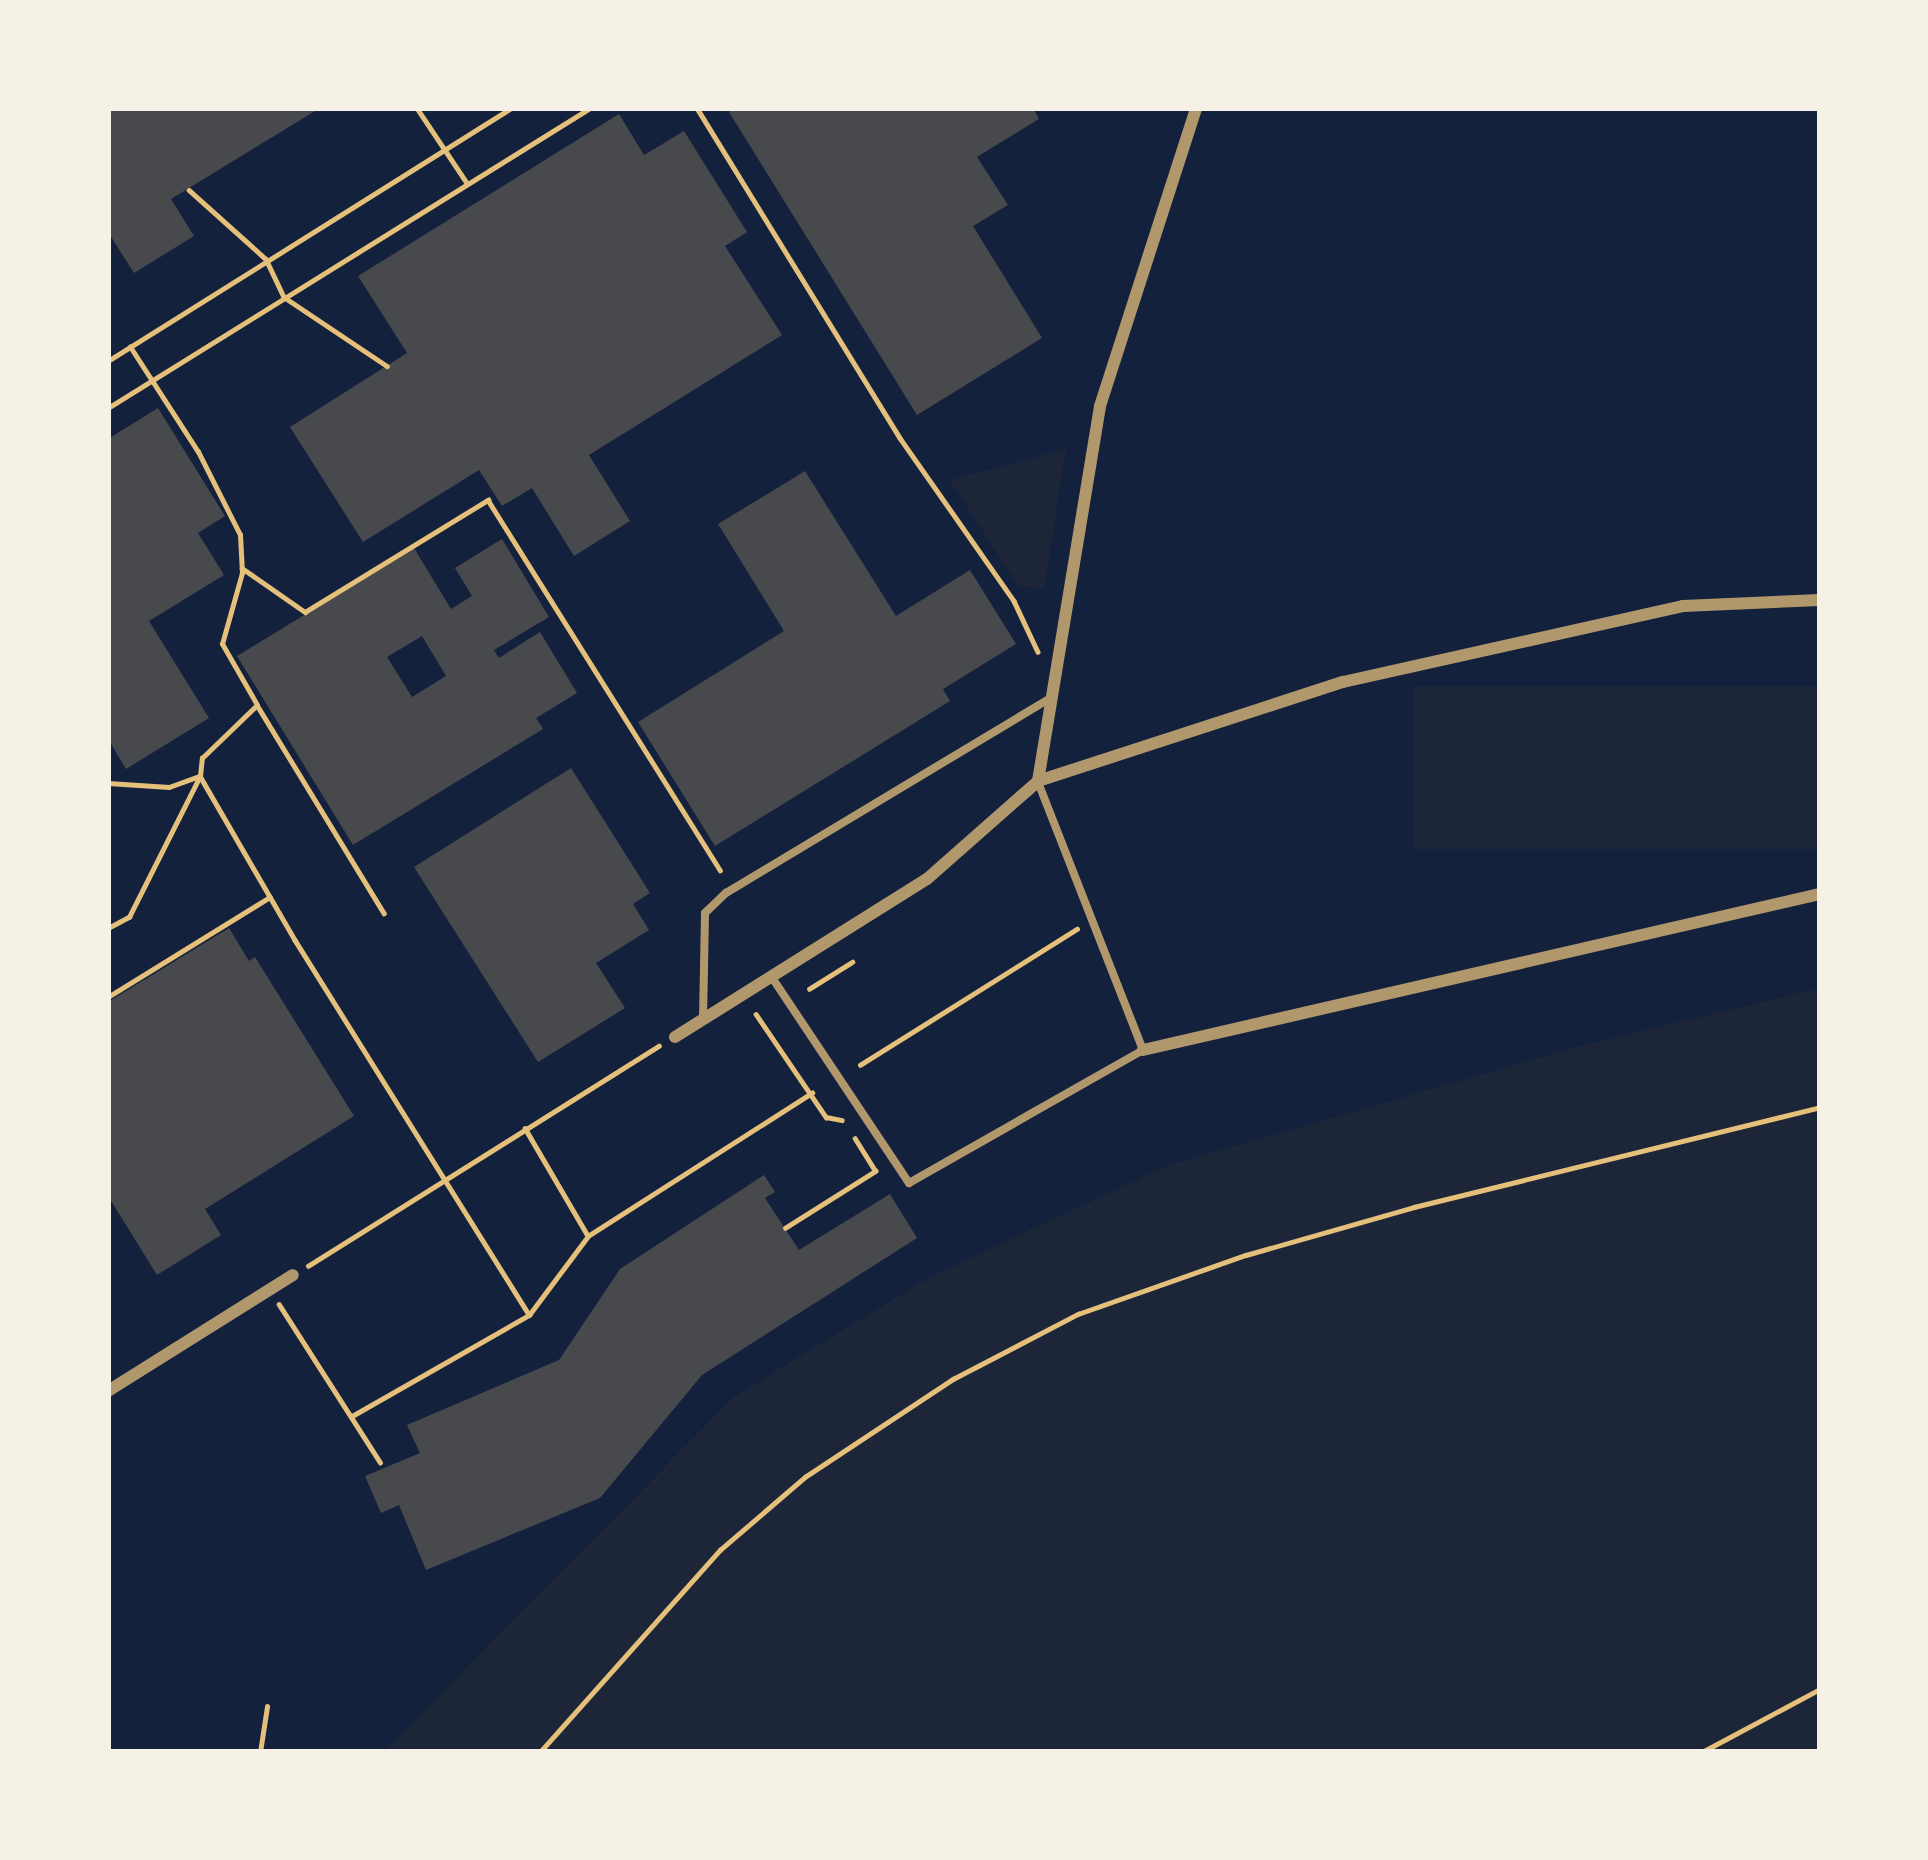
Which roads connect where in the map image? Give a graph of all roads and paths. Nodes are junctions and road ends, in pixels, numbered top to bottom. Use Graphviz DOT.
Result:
graph roads {
  1 [pos="417,108"];
  2 [pos="511,108"];
  3 [pos="590,108"];
  4 [pos="698,108"];
  5 [pos="1196,108"];
  6 [pos="443,149"];
  7 [pos="466,183"];
  8 [pos="189,190"];
  9 [pos="266,259"];
  10 [pos="284,297"];
  11 [pos="130,347"];
  12 [pos="108,361"];
  13 [pos="387,366"];
  14 [pos="151,382"];
  15 [pos="108,408"];
  16 [pos="242,568"];
  17 [pos="1820,600"];
  18 [pos="1053,692"];
  19 [pos="256,705"];
  20 [pos="200,776"];
  21 [pos="1038,781"];
  22 [pos="108,783"];
  23 [pos="720,870"];
  24 [pos="1820,894"];
  25 [pos="270,898"];
  26 [pos="385,913"];
  27 [pos="1093,922"];
  28 [pos="108,928"];
  29 [pos="852,962"];
  30 [pos="771,976"];
  31 [pos="809,989"];
  32 [pos="108,997"];
  33 [pos="703,1019"];
  34 [pos="740,1022"];
  35 [pos="674,1037"];
  36 [pos="1143,1050"];
  37 [pos="860,1065"];
  38 [pos="812,1093"];
  39 [pos="1820,1107"];
  40 [pos="524,1128"];
  41 [pos="447,1178"];
  42 [pos="784,1228"];
  43 [pos="588,1235"];
  44 [pos="293,1275"];
  45 [pos="268,1291"];
  46 [pos="529,1315"];
  47 [pos="108,1391"];
  48 [pos="352,1416"];
  49 [pos="380,1462"];
  50 [pos="1820,1689"];
  51 [pos="267,1707"];
  52 [pos="260,1752"];
  53 [pos="540,1752"];
  54 [pos="1702,1752"];
  1 -- 6 [label="path"];
  2 -- 6 [label="path"];
  3 -- 7 [label="path"];
  4 -- 18 [label="path"];
  5 -- 18 [label="street"];
  6 -- 7 [label="path"];
  6 -- 9 [label="path"];
  7 -- 10 [label="path"];
  8 -- 9 [label="path"];
  9 -- 10 [label="path"];
  9 -- 11 [label="path"];
  10 -- 13 [label="path"];
  10 -- 14 [label="path"];
  11 -- 12 [label="path"];
  11 -- 14 [label="path"];
  14 -- 15 [label="path"];
  14 -- 16 [label="path"];
  16 -- 19 [label="path"];
  16 -- 23 [label="path"];
  17 -- 21 [label="street"];
  18 -- 21 [label="street"];
  18 -- 33 [label="lane"];
  19 -- 20 [label="path"];
  19 -- 26 [label="path"];
  20 -- 22 [label="path"];
  20 -- 25 [label="path"];
  20 -- 28 [label="path"];
  21 -- 27 [label="lane"];
  21 -- 30 [label="street"];
  24 -- 36 [label="street"];
  25 -- 32 [label="path"];
  25 -- 41 [label="path"];
  27 -- 36 [label="lane"];
  27 -- 37 [label="path"];
  29 -- 31 [label="path"];
  30 -- 33 [label="street"];
  30 -- 36 [label="lane"];
  33 -- 35 [label="street"];
  34 -- 38 [label="path"];
  35 -- 40 [label="path"];
  38 -- 42 [label="path"];
  38 -- 43 [label="path"];
  39 -- 53 [label="path"];
  40 -- 41 [label="path"];
  40 -- 43 [label="path"];
  41 -- 44 [label="path"];
  41 -- 46 [label="path"];
  43 -- 46 [label="path"];
  44 -- 45 [label="street"];
  45 -- 47 [label="street"];
  45 -- 48 [label="path"];
  46 -- 48 [label="path"];
  48 -- 49 [label="path"];
  50 -- 54 [label="path"];
  51 -- 52 [label="path"];
}
